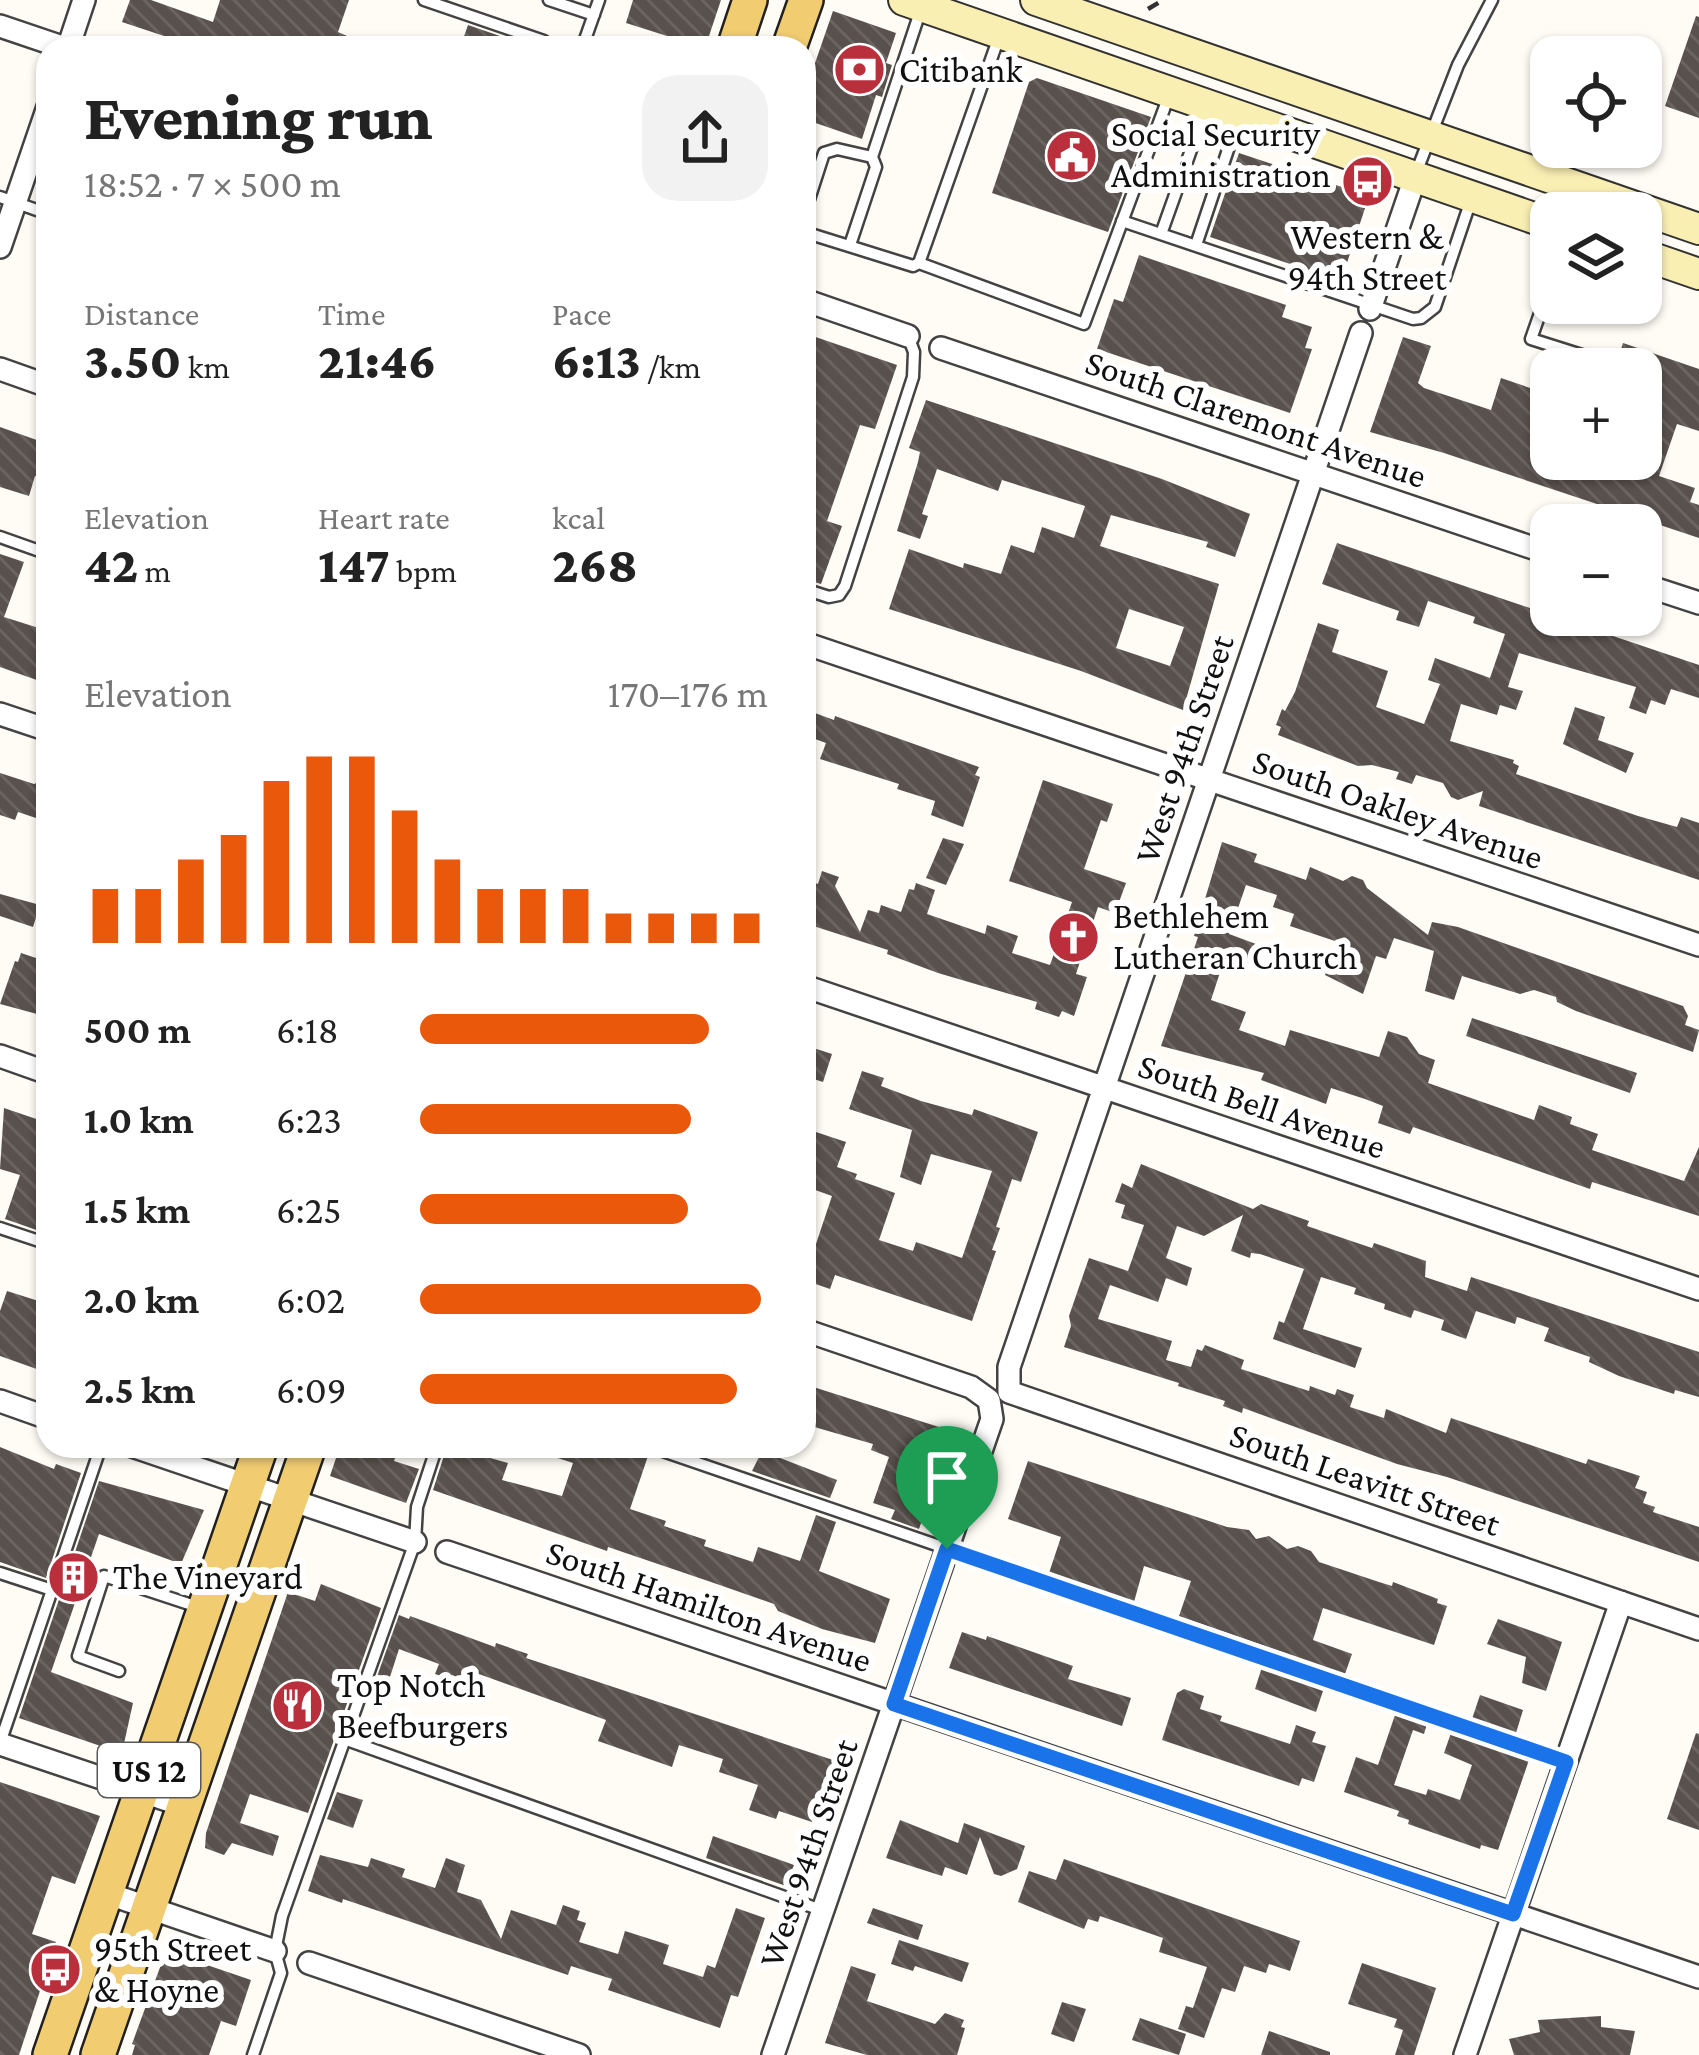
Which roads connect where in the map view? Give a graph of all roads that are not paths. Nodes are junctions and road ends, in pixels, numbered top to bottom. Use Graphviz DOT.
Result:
graph roads {
  1 [pos="84,0"];
  2 [pos="424,0"];
  3 [pos="549,0"];
  4 [pos="599,0"];
  5 [pos="750,0"];
  6 [pos="806,0"];
  7 [pos="1036,0"];
  8 [pos="1492,0"];
  9 [pos="913,3"];
  10 [pos="594,15"];
  11 [pos="0,26"];
  12 [pos="1000,34"];
  13 [pos="70,36"];
  14 [pos="529,36"];
  15 [pos="586,36"];
  16 [pos="738,36"];
  17 [pos="793,36"];
  18 [pos="36,38"];
  19 [pos="1171,92"];
  20 [pos="1207,105"];
  21 [pos="1240,116"];
  22 [pos="1430,133"];
  23 [pos="36,134"];
  24 [pos="872,157"];
  25 [pos="816,177"];
  26 [pos="1414,178"];
  27 [pos="1472,197"];
  28 [pos="8,200"];
  29 [pos="1530,217"];
  30 [pos="1122,221"];
  31 [pos="1699,229"];
  32 [pos="1161,233"];
  33 [pos="816,235"];
  34 [pos="850,245"];
  35 [pos="1196,245"];
  36 [pos="0,247"];
  37 [pos="1662,261"];
  38 [pos="919,263"];
  39 [pos="1699,274"];
  40 [pos="816,304"];
  41 [pos="1370,307"];
  42 [pos="1536,324"];
  43 [pos="1361,332"];
  44 [pos="908,337"];
  45 [pos="941,348"];
  46 [pos="1560,348"];
  47 [pos="0,370"];
  48 [pos="36,382"];
  49 [pos="1313,473"];
  50 [pos="0,537"];
  51 [pos="1530,547"];
  52 [pos="36,550"];
  53 [pos="1662,591"];
  54 [pos="816,593"];
  55 [pos="1699,604"];
  56 [pos="816,647"];
  57 [pos="0,714"];
  58 [pos="36,726"];
  59 [pos="1209,780"];
  60 [pos="1699,945"];
  61 [pos="816,990"];
  62 [pos="0,1056"];
  63 [pos="36,1068"];
  64 [pos="1104,1088"];
  65 [pos="0,1228"];
  66 [pos="36,1240"];
  67 [pos="1699,1289"];
  68 [pos="816,1334"];
  69 [pos="994,1388"];
  70 [pos="0,1401"];
  71 [pos="36,1414"];
  72 [pos="97,1458"];
  73 [pos="168,1458"];
  74 [pos="257,1458"];
  75 [pos="305,1458"];
  76 [pos="433,1458"];
  77 [pos="683,1458"];
  78 [pos="248,1485"];
  79 [pos="291,1500"];
  80 [pos="415,1542"];
  81 [pos="947,1549"];
  82 [pos="447,1552"];
  83 [pos="0,1573"];
  84 [pos="52,1590"];
  85 [pos="1621,1602"];
  86 [pos="205,1610"];
  87 [pos="1699,1628"];
  88 [pos="118,1671"];
  89 [pos="894,1704"];
  90 [pos="344,1739"];
  91 [pos="0,1744"];
  92 [pos="1566,1762"];
  93 [pos="141,1792"];
  94 [pos="184,1806"];
  95 [pos="106,1893"];
  96 [pos="149,1907"];
  97 [pos="823,1911"];
  98 [pos="1513,1914"];
  99 [pos="275,1952"];
  100 [pos="309,1963"];
  101 [pos="1699,1977"];
  102 [pos="50,2055"];
  103 [pos="98,2055"];
  104 [pos="254,2055"];
  105 [pos="580,2055"];
  106 [pos="773,2055"];
  107 [pos="1465,2055"];
  1 -- 13 [label="street"];
  2 -- 14 [label="lane"];
  3 -- 10 [label="lane"];
  4 -- 10 [label="lane"];
  5 -- 16 [label="main road"];
  6 -- 17 [label="main road"];
  7 -- 22 [label="main road"];
  8 -- 22 [label="lane"];
  9 -- 12 [label="main road"];
  9 -- 24 [label="lane"];
  10 -- 15 [label="lane"];
  11 -- 18 [label="street"];
  12 -- 19 [label="main road"];
  12 -- 38 [label="lane"];
  19 -- 20 [label="main road"];
  19 -- 30 [label="lane"];
  20 -- 21 [label="main road"];
  20 -- 32 [label="lane"];
  21 -- 26 [label="main road"];
  21 -- 35 [label="lane"];
  22 -- 26 [label="lane"];
  22 -- 31 [label="main road"];
  23 -- 28 [label="street"];
  24 -- 25 [label="lane"];
  24 -- 34 [label="lane"];
  26 -- 27 [label="main road"];
  26 -- 41 [label="street"];
  27 -- 29 [label="main road"];
  27 -- 41 [label="lane"];
  28 -- 36 [label="street"];
  30 -- 32 [label="lane"];
  30 -- 38 [label="lane"];
  32 -- 35 [label="lane"];
  33 -- 34 [label="lane"];
  34 -- 38 [label="lane"];
  35 -- 41 [label="lane"];
  37 -- 39 [label="main road"];
  40 -- 44 [label="street"];
  42 -- 46 [label="lane"];
  43 -- 49 [label="street, West 94th Street"];
  44 -- 54 [label="lane"];
  45 -- 49 [label="street, South Claremont Avenue"];
  47 -- 48 [label="street"];
  49 -- 51 [label="street, South Claremont Avenue"];
  49 -- 59 [label="street, West 94th Street"];
  50 -- 52 [label="lane"];
  53 -- 55 [label="street"];
  56 -- 59 [label="street, South Oakley Avenue"];
  57 -- 58 [label="street"];
  59 -- 60 [label="street, South Oakley Avenue"];
  59 -- 64 [label="street, West 94th Street"];
  61 -- 64 [label="street, South Bell Avenue"];
  62 -- 63 [label="street"];
  64 -- 67 [label="street, South Bell Avenue"];
  64 -- 69 [label="street, West 94th Street"];
  65 -- 66 [label="lane"];
  68 -- 69 [label="street, South Leavitt Street"];
  69 -- 81 [label="street, West 94th Street"];
  69 -- 85 [label="street, South Leavitt Street"];
  70 -- 71 [label="street"];
  72 -- 84 [label="lane"];
  73 -- 78 [label="street"];
  74 -- 78 [label="main road, US 12"];
  75 -- 79 [label="main road, US 12"];
  76 -- 80 [label="lane"];
  77 -- 81 [label="lane"];
  78 -- 79 [label="street"];
  78 -- 86 [label="main road, US 12"];
  79 -- 80 [label="street"];
  79 -- 94 [label="main road, US 12"];
  80 -- 90 [label="lane"];
  81 -- 89 [label="street, West 94th Street"];
  81 -- 92 [label="lane"];
  82 -- 89 [label="street, South Hamilton Avenue"];
  83 -- 84 [label="lane"];
  84 -- 91 [label="lane"];
  85 -- 87 [label="street, South Leavitt Street"];
  85 -- 92 [label="street"];
  86 -- 88 [label="lane"];
  86 -- 93 [label="main road, US 12"];
  89 -- 97 [label="street, West 94th Street"];
  89 -- 98 [label="street, South Hamilton Avenue"];
  90 -- 97 [label="lane"];
  90 -- 99 [label="lane"];
  91 -- 93 [label="street"];
  92 -- 98 [label="street"];
  93 -- 94 [label="street"];
  93 -- 95 [label="main road, US 12"];
  94 -- 96 [label="main road, US 12"];
  95 -- 96 [label="street"];
  95 -- 102 [label="main road, US 12"];
  96 -- 99 [label="street"];
  96 -- 103 [label="main road, US 12"];
  97 -- 106 [label="street, West 94th Street"];
  98 -- 101 [label="street, South Hamilton Avenue"];
  98 -- 107 [label="street"];
  99 -- 104 [label="lane"];
  100 -- 105 [label="street"];
}
